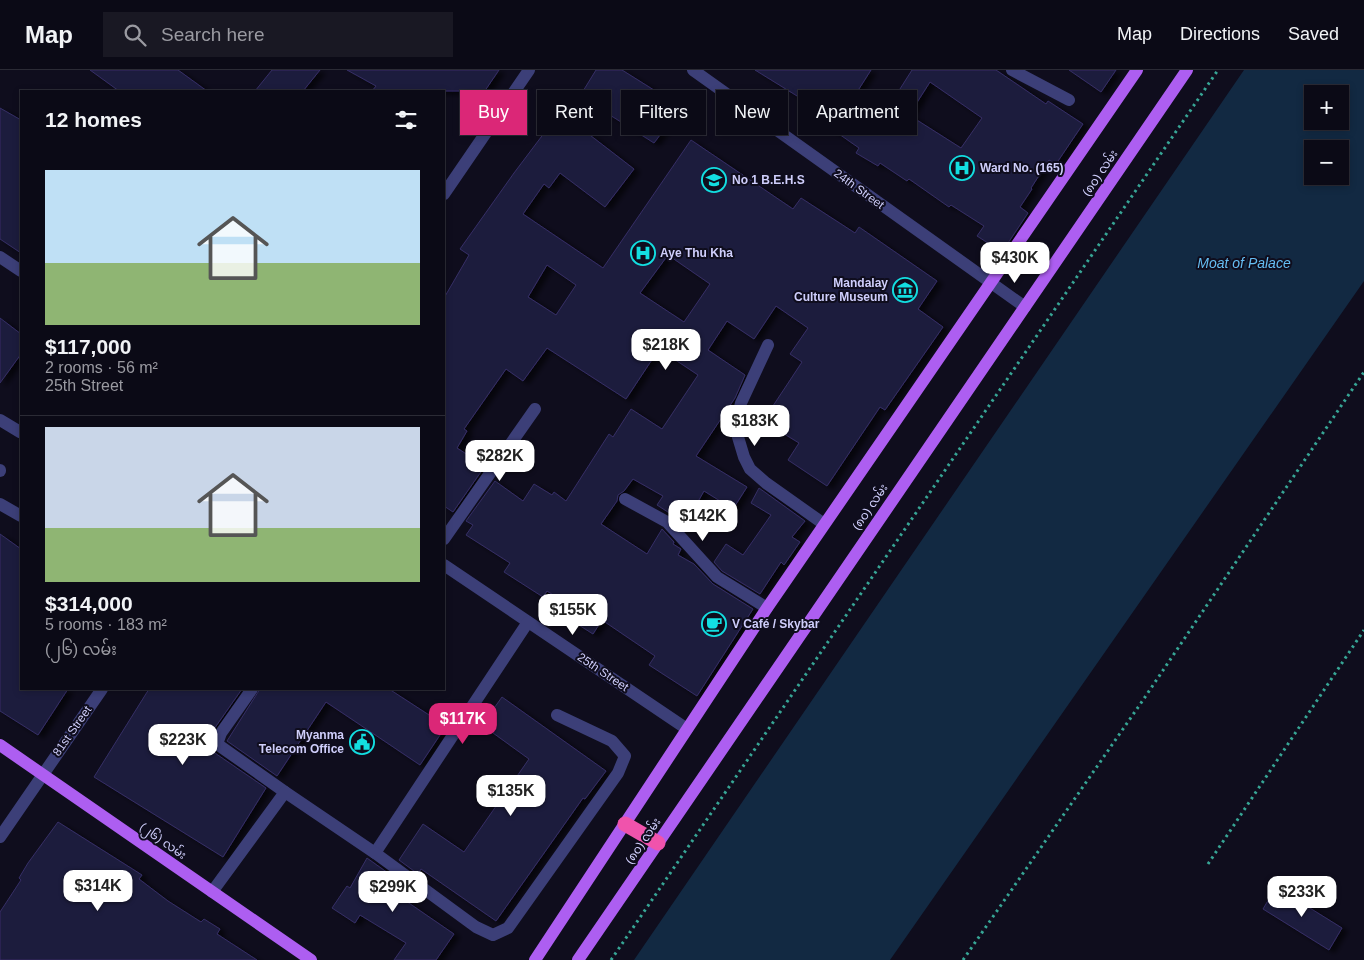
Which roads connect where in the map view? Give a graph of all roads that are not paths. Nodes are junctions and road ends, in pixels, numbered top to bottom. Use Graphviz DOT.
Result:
graph roads {
  1 [pos="529,70"];
  2 [pos="693,70"];
  3 [pos="1012,70"];
  4 [pos="1137,70"];
  5 [pos="1187,70"];
  6 [pos="1029,74"];
  7 [pos="1069,100"];
  8 [pos="445,193"];
  9 [pos="0,257"];
  10 [pos="20,270"];
  11 [pos="990,283"];
  12 [pos="1025,307"];
  13 [pos="768,346"];
  14 [pos="535,409"];
  15 [pos="0,420"];
  16 [pos="20,432"];
  17 [pos="625,499"];
  18 [pos="0,504"];
  19 [pos="20,515"];
  20 [pos="824,524"];
  21 [pos="445,538"];
  22 [pos="445,566"];
  23 [pos="767,608"];
  24 [pos="528,622"];
  25 [pos="101,690"];
  26 [pos="251,690"];
  27 [pos="556,715"];
  28 [pos="687,729"];
  29 [pos="0,745"];
  30 [pos="42,774"];
  31 [pos="285,792"];
  32 [pos="625,824"];
  33 [pos="0,836"];
  34 [pos="658,844"];
  35 [pos="376,853"];
  36 [pos="212,892"];
  37 [pos="311,960"];
  38 [pos="535,960"];
  39 [pos="578,960"];
  1 -- 8 [label="street"];
  2 -- 11 [label="street, 24th Street"];
  3 -- 6 [label="street"];
  4 -- 11 [label="main road, (၈၀) လမ်း"];
  5 -- 12 [label="main road, (၈၀) လမ်း"];
  6 -- 7 [label="street"];
  9 -- 10 [label="street"];
  11 -- 12 [label="street, 24th Street"];
  11 -- 20 [label="main road, (၈၀) လမ်း"];
  12 -- 34 [label="main road, (၈၀) လမ်း"];
  13 -- 20 [label="street"];
  14 -- 21 [label="street"];
  15 -- 16 [label="street"];
  17 -- 23 [label="street"];
  18 -- 19 [label="street"];
  20 -- 23 [label="main road, (၈၀) လမ်း"];
  22 -- 24 [label="street, 25th Street"];
  23 -- 28 [label="main road, (၈၀) လမ်း"];
  24 -- 28 [label="street, 25th Street"];
  24 -- 35 [label="street"];
  25 -- 30 [label="street, 81st Street"];
  26 -- 31 [label="street"];
  27 -- 35 [label="street"];
  28 -- 32 [label="main road, (၈၀) လမ်း"];
  29 -- 30 [label="main road, (၂၆) လမ်း"];
  30 -- 33 [label="street, 81st Street"];
  30 -- 36 [label="main road, (၂၆) လမ်း"];
  31 -- 35 [label="street"];
  31 -- 36 [label="street"];
  32 -- 34 [label="highway"];
  32 -- 38 [label="main road, (၈၀) လမ်း"];
  34 -- 39 [label="main road, (၈၀) လမ်း"];
  36 -- 37 [label="main road, (၂၆) လမ်း"];
}
